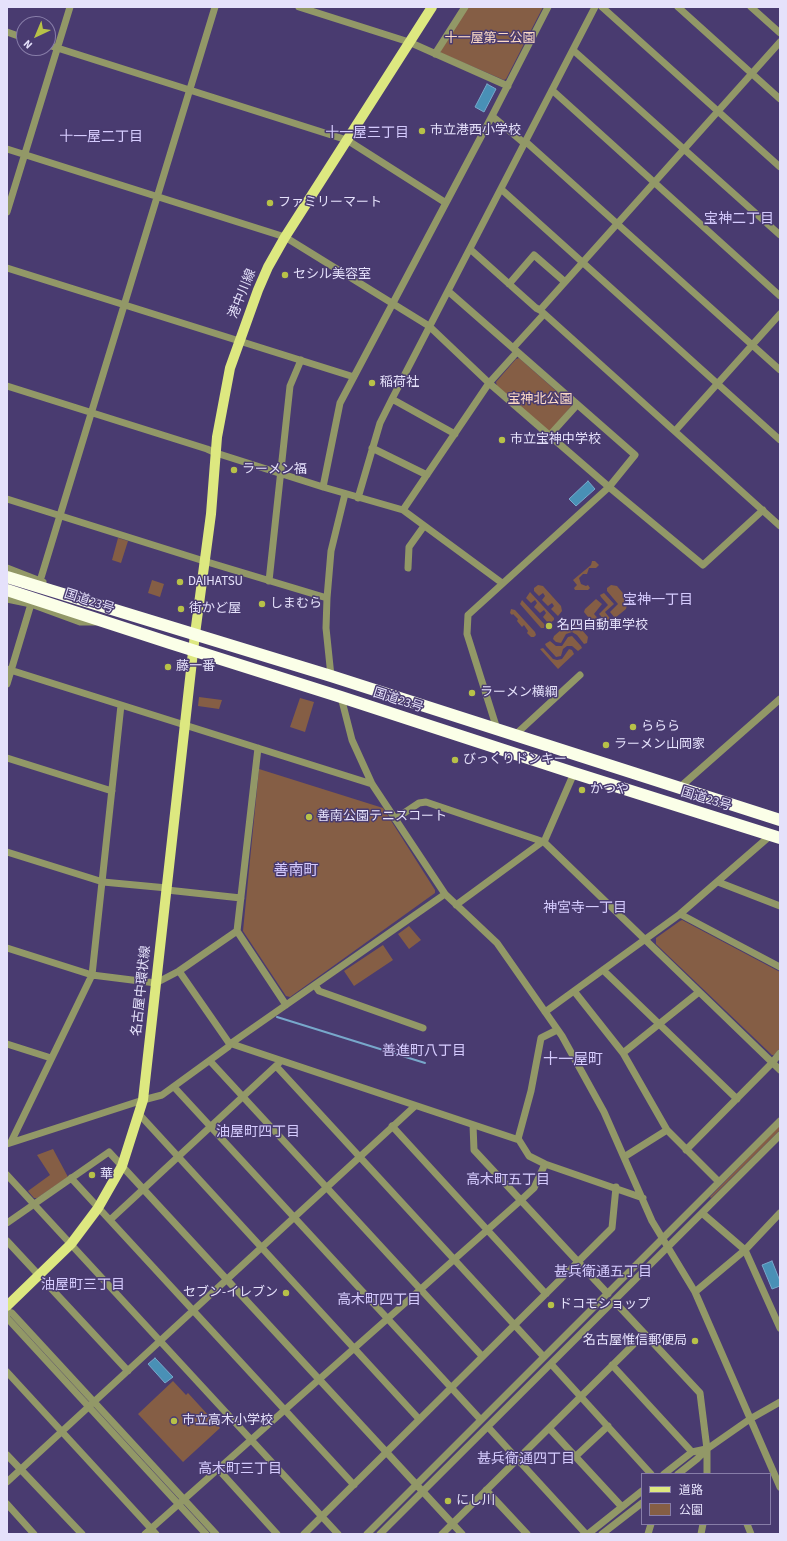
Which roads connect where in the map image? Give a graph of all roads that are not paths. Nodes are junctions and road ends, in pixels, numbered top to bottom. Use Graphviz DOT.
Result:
graph roads {
  1 [pos="70,7"];
  2 [pos="215,7"];
  3 [pos="299,7"];
  4 [pos="432,7"];
  5 [pos="465,7"];
  6 [pos="548,7"];
  7 [pos="595,7"];
  8 [pos="602,7"];
  9 [pos="678,7"];
  10 [pos="751,7"];
  11 [pos="780,33"];
  12 [pos="409,42"];
  13 [pos="780,42"];
  14 [pos="57,48"];
  15 [pos="573,50"];
  16 [pos="435,54"];
  17 [pos="752,74"];
  18 [pos="508,86"];
  19 [pos="190,90"];
  20 [pos="552,90"];
  21 [pos="780,99"];
  22 [pos="718,111"];
  23 [pos="492,116"];
  24 [pos="347,140"];
  25 [pos="524,142"];
  26 [pos="7,148"];
  27 [pos="684,149"];
  28 [pos="25,154"];
  29 [pos="780,167"];
  30 [pos="654,182"];
  31 [pos="501,189"];
  32 [pos="157,196"];
  33 [pos="446,203"];
  34 [pos="7,212"];
  35 [pos="617,224"];
  36 [pos="780,235"];
  37 [pos="285,236"];
  38 [pos="470,249"];
  39 [pos="583,263"];
  40 [pos="7,268"];
  41 [pos="565,282"];
  42 [pos="509,284"];
  43 [pos="448,291"];
  44 [pos="780,296"];
  45 [pos="393,303"];
  46 [pos="124,305"];
  47 [pos="542,312"];
  48 [pos="780,314"];
  49 [pos="429,326"];
  50 [pos="239,341"];
  51 [pos="752,345"];
  52 [pos="515,350"];
  53 [pos="301,360"];
  54 [pos="780,370"];
  55 [pos="354,377"];
  56 [pos="489,384"];
  57 [pos="718,384"];
  58 [pos="7,386"];
  59 [pos="392,399"];
  60 [pos="577,405"];
  61 [pos="92,412"];
  62 [pos="675,432"];
  63 [pos="454,434"];
  64 [pos="549,436"];
  65 [pos="780,440"];
  66 [pos="372,448"];
  67 [pos="216,453"];
  68 [pos="280,474"];
  69 [pos="427,475"];
  70 [pos="609,487"];
  71 [pos="323,488"];
  72 [pos="345,494"];
  73 [pos="358,498"];
  74 [pos="7,499"];
  75 [pos="403,510"];
  76 [pos="763,510"];
  77 [pos="60,516"];
  78 [pos="778,521"];
  79 [pos="424,526"];
  80 [pos="204,561"];
  81 [pos="7,568"];
  82 [pos="408,568"];
  83 [pos="7,577"];
  84 [pos="40,581"];
  85 [pos="269,581"];
  86 [pos="502,583"];
  87 [pos="7,590"];
  88 [pos="327,598"];
  89 [pos="7,599"];
  90 [pos="32,604"];
  91 [pos="114,610"];
  92 [pos="109,623"];
  93 [pos="195,634"];
  94 [pos="193,650"];
  95 [pos="9,670"];
  96 [pos="580,675"];
  97 [pos="331,676"];
  98 [pos="7,684"];
  99 [pos="341,696"];
  100 [pos="780,699"];
  101 [pos="121,705"];
  102 [pos="185,725"];
  103 [pos="497,730"];
  104 [pos="515,735"];
  105 [pos="258,748"];
  106 [pos="7,758"];
  107 [pos="574,773"];
  108 [pos="372,784"];
  109 [pos="679,788"];
  110 [pos="112,791"];
  111 [pos="395,819"];
  112 [pos="780,820"];
  113 [pos="776,837"];
  114 [pos="543,842"];
  115 [pos="7,852"];
  116 [pos="103,882"];
  117 [pos="718,882"];
  118 [pos="167,889"];
  119 [pos="445,894"];
  120 [pos="241,898"];
  121 [pos="456,905"];
  122 [pos="780,906"];
  123 [pos="680,914"];
  124 [pos="237,931"];
  125 [pos="645,940"];
  126 [pos="7,948"];
  127 [pos="780,967"];
  128 [pos="603,970"];
  129 [pos="179,971"];
  130 [pos="92,975"];
  131 [pos="156,983"];
  132 [pos="315,985"];
  133 [pos="574,991"];
  134 [pos="699,992"];
  135 [pos="286,1005"];
  136 [pos="545,1012"];
  137 [pos="659,1024"];
  138 [pos="423,1028"];
  139 [pos="557,1030"];
  140 [pos="7,1044"];
  141 [pos="230,1044"];
  142 [pos="623,1053"];
  143 [pos="780,1053"];
  144 [pos="51,1058"];
  145 [pos="210,1061"];
  146 [pos="772,1063"];
  147 [pos="278,1064"];
  148 [pos="780,1070"];
  149 [pos="174,1087"];
  150 [pos="243,1097"];
  151 [pos="737,1099"];
  152 [pos="143,1100"];
  153 [pos="415,1106"];
  154 [pos="139,1114"];
  155 [pos="780,1121"];
  156 [pos="473,1125"];
  157 [pos="211,1126"];
  158 [pos="392,1126"];
  159 [pos="667,1130"];
  160 [pos="780,1135"];
  161 [pos="518,1139"];
  162 [pos="9,1143"];
  163 [pos="686,1150"];
  164 [pos="178,1157"];
  165 [pos="360,1157"];
  166 [pos="624,1157"];
  167 [pos="545,1164"];
  168 [pos="122,1166"];
  169 [pos="7,1174"];
  170 [pos="71,1178"];
  171 [pos="719,1182"];
  172 [pos="327,1187"];
  173 [pos="616,1187"];
  174 [pos="143,1189"];
  175 [pos="643,1198"];
  176 [pos="520,1201"];
  177 [pos="34,1204"];
  178 [pos="98,1208"];
  179 [pos="702,1213"];
  180 [pos="780,1213"];
  181 [pos="294,1218"];
  182 [pos="110,1220"];
  183 [pos="7,1223"];
  184 [pos="487,1230"];
  185 [pos="662,1239"];
  186 [pos="7,1241"];
  187 [pos="71,1244"];
  188 [pos="667,1247"];
  189 [pos="261,1248"];
  190 [pos="745,1250"];
  191 [pos="454,1260"];
  192 [pos="578,1262"];
  193 [pos="39,1275"];
  194 [pos="227,1279"];
  195 [pos="421,1289"];
  196 [pos="695,1292"];
  197 [pos="546,1294"];
  198 [pos="608,1294"];
  199 [pos="614,1300"];
  200 [pos="7,1306"];
  201 [pos="193,1311"];
  202 [pos="7,1312"];
  203 [pos="7,1318"];
  204 [pos="388,1319"];
  205 [pos="514,1325"];
  206 [pos="780,1328"];
  207 [pos="644,1334"];
  208 [pos="160,1341"];
  209 [pos="354,1349"];
  210 [pos="482,1356"];
  211 [pos="544,1357"];
  212 [pos="551,1364"];
  213 [pos="612,1365"];
  214 [pos="128,1371"];
  215 [pos="7,1372"];
  216 [pos="319,1380"];
  217 [pos="451,1388"];
  218 [pos="581,1396"];
  219 [pos="780,1402"];
  220 [pos="92,1404"];
  221 [pos="285,1410"];
  222 [pos="419,1419"];
  223 [pos="750,1419"];
  224 [pos="481,1420"];
  225 [pos="608,1426"];
  226 [pos="488,1427"];
  227 [pos="549,1428"];
  228 [pos="62,1431"];
  229 [pos="251,1440"];
  230 [pos="707,1449"];
  231 [pos="386,1452"];
  232 [pos="692,1452"];
  233 [pos="7,1455"];
  234 [pos="576,1456"];
  235 [pos="518,1459"];
  236 [pos="218,1469"];
  237 [pos="21,1470"];
  238 [pos="650,1473"];
  239 [pos="665,1473"];
  240 [pos="679,1473"];
  241 [pos="707,1473"];
  242 [pos="771,1473"];
  243 [pos="772,1476"];
  244 [pos="7,1482"];
  245 [pos="416,1484"];
  246 [pos="354,1485"];
  247 [pos="780,1488"];
  248 [pos="486,1490"];
  249 [pos="422,1491"];
  250 [pos="641,1492"];
  251 [pos="181,1502"];
  252 [pos="641,1503"];
  253 [pos="7,1504"];
  254 [pos="622,1507"];
  255 [pos="322,1516"];
  256 [pos="452,1523"];
  257 [pos="154,1531"];
  258 [pos="34,1534"];
  259 [pos="82,1534"];
  260 [pos="145,1534"];
  261 [pos="206,1534"];
  262 [pos="216,1534"];
  263 [pos="278,1534"];
  264 [pos="304,1534"];
  265 [pos="338,1534"];
  266 [pos="367,1534"];
  267 [pos="380,1534"];
  268 [pos="442,1534"];
  269 [pos="462,1534"];
  270 [pos="527,1534"];
  271 [pos="587,1534"];
  272 [pos="602,1534"];
  1 -- 14 [label="street"];
  2 -- 19 [label="street"];
  3 -- 12 [label="street"];
  4 -- 12 [label="main road, 港中川線"];
  5 -- 16 [label="street"];
  6 -- 18 [label="street"];
  7 -- 15 [label="street"];
  8 -- 22 [label="street"];
  9 -- 17 [label="street"];
  10 -- 11 [label="street"];
  12 -- 16 [label="street"];
  12 -- 24 [label="main road, 港中川線"];
  13 -- 17 [label="street"];
  14 -- 19 [label="street"];
  14 -- 28 [label="street"];
  15 -- 20 [label="street"];
  15 -- 27 [label="street"];
  16 -- 18 [label="street"];
  17 -- 21 [label="street"];
  17 -- 22 [label="street"];
  18 -- 23 [label="street"];
  19 -- 24 [label="street"];
  19 -- 32 [label="street"];
  20 -- 25 [label="street"];
  20 -- 30 [label="street"];
  22 -- 27 [label="street"];
  22 -- 29 [label="street"];
  23 -- 25 [label="street"];
  23 -- 33 [label="street"];
  24 -- 33 [label="street"];
  24 -- 37 [label="main road, 港中川線"];
  25 -- 31 [label="street"];
  25 -- 35 [label="street"];
  26 -- 28 [label="street"];
  27 -- 30 [label="street"];
  27 -- 36 [label="street"];
  28 -- 32 [label="street"];
  28 -- 34 [label="street"];
  30 -- 35 [label="street"];
  30 -- 44 [label="street"];
  31 -- 38 [label="street"];
  31 -- 39 [label="street"];
  32 -- 37 [label="street"];
  32 -- 46 [label="street"];
  33 -- 45 [label="street"];
  35 -- 39 [label="street"];
  35 -- 51 [label="street"];
  37 -- 45 [label="street"];
  37 -- 50 [label="main road, 港中川線"];
  38 -- 42 [label="street"];
  38 -- 43 [label="street"];
  39 -- 41 [label="street"];
  39 -- 57 [label="street"];
  40 -- 46 [label="street"];
  41 -- 42 [label="street"];
  41 -- 47 [label="street"];
  42 -- 47 [label="street"];
  43 -- 49 [label="street"];
  43 -- 52 [label="street"];
  45 -- 49 [label="street"];
  45 -- 55 [label="street"];
  46 -- 50 [label="street"];
  46 -- 61 [label="street"];
  47 -- 52 [label="street"];
  47 -- 62 [label="street"];
  48 -- 51 [label="street"];
  49 -- 56 [label="street"];
  49 -- 59 [label="street"];
  50 -- 53 [label="street"];
  50 -- 67 [label="main road, 港中川線"];
  51 -- 54 [label="street"];
  51 -- 57 [label="street"];
  52 -- 56 [label="street"];
  52 -- 60 [label="street"];
  53 -- 55 [label="street"];
  53 -- 68 [label="street"];
  55 -- 71 [label="street"];
  56 -- 63 [label="street"];
  56 -- 64 [label="street"];
  57 -- 62 [label="street"];
  57 -- 65 [label="street"];
  58 -- 61 [label="street"];
  59 -- 63 [label="street"];
  59 -- 66 [label="street"];
  60 -- 64 [label="street"];
  60 -- 70 [label="street"];
  61 -- 67 [label="street"];
  61 -- 77 [label="street"];
  62 -- 76 [label="street"];
  63 -- 69 [label="street"];
  64 -- 70 [label="street"];
  66 -- 69 [label="street"];
  66 -- 73 [label="street"];
  67 -- 68 [label="street"];
  67 -- 80 [label="main road, 港中川線"];
  68 -- 71 [label="street"];
  68 -- 85 [label="street"];
  69 -- 75 [label="street"];
  70 -- 76 [label="street"];
  70 -- 86 [label="street"];
  71 -- 72 [label="street"];
  72 -- 73 [label="street"];
  72 -- 88 [label="street"];
  73 -- 75 [label="street"];
  74 -- 77 [label="street"];
  75 -- 79 [label="street"];
  76 -- 78 [label="street"];
  77 -- 80 [label="street"];
  77 -- 84 [label="street"];
  79 -- 82 [label="street"];
  79 -- 86 [label="street"];
  80 -- 85 [label="street"];
  80 -- 93 [label="main road, 港中川線"];
  81 -- 84 [label="street"];
  83 -- 91 [label="highway, 国道23号"];
  84 -- 91 [label="street"];
  85 -- 88 [label="street"];
  86 -- 103 [label="street"];
  87 -- 92 [label="highway, 国道23号"];
  88 -- 97 [label="street"];
  89 -- 90 [label="street"];
  90 -- 92 [label="street"];
  90 -- 95 [label="street"];
  91 -- 93 [label="highway, 国道23号"];
  92 -- 94 [label="highway, 国道23号"];
  93 -- 94 [label="main road, 名古屋中環状線"];
  93 -- 97 [label="highway, 国道23号"];
  94 -- 99 [label="highway, 国道23号"];
  94 -- 102 [label="main road, 名古屋中環状線"];
  95 -- 98 [label="street"];
  95 -- 101 [label="street"];
  96 -- 104 [label="street"];
  97 -- 103 [label="highway, 国道23号"];
  99 -- 107 [label="highway, 国道23号"];
  99 -- 108 [label="street"];
  100 -- 109 [label="street"];
  101 -- 102 [label="street"];
  101 -- 110 [label="street"];
  102 -- 105 [label="street"];
  102 -- 118 [label="main road, 名古屋中環状線"];
  103 -- 104 [label="highway, 国道23号"];
  104 -- 109 [label="highway, 国道23号"];
  105 -- 108 [label="street"];
  105 -- 120 [label="street"];
  106 -- 110 [label="street"];
  107 -- 113 [label="highway, 国道23号"];
  107 -- 114 [label="street"];
  108 -- 111 [label="street"];
  109 -- 112 [label="highway, 国道23号"];
  110 -- 116 [label="street"];
  111 -- 114 [label="street"];
  111 -- 119 [label="street"];
  113 -- 117 [label="street"];
  114 -- 121 [label="street"];
  114 -- 125 [label="street"];
  115 -- 116 [label="street"];
  116 -- 118 [label="street"];
  116 -- 130 [label="street"];
  117 -- 122 [label="street"];
  117 -- 123 [label="street"];
  118 -- 120 [label="street"];
  118 -- 131 [label="main road, 名古屋中環状線"];
  119 -- 121 [label="street"];
  119 -- 132 [label="street"];
  120 -- 124 [label="street"];
  121 -- 136 [label="street"];
  123 -- 125 [label="street"];
  123 -- 127 [label="street"];
  124 -- 129 [label="street"];
  124 -- 135 [label="street"];
  125 -- 128 [label="street"];
  125 -- 134 [label="street"];
  126 -- 130 [label="street"];
  128 -- 133 [label="street"];
  128 -- 137 [label="street"];
  129 -- 131 [label="street"];
  129 -- 141 [label="street"];
  130 -- 131 [label="street"];
  130 -- 144 [label="street"];
  131 -- 152 [label="main road, 名古屋中環状線"];
  132 -- 135 [label="street"];
  132 -- 138 [label="street"];
  133 -- 136 [label="street"];
  133 -- 142 [label="street"];
  134 -- 137 [label="street"];
  134 -- 146 [label="street"];
  135 -- 141 [label="street"];
  136 -- 139 [label="street"];
  137 -- 142 [label="street"];
  137 -- 151 [label="street"];
  139 -- 161 [label="street"];
  139 -- 166 [label="street"];
  140 -- 144 [label="street"];
  141 -- 145 [label="street"];
  141 -- 147 [label="street"];
  142 -- 159 [label="street"];
  143 -- 146 [label="street"];
  144 -- 162 [label="street"];
  145 -- 149 [label="street"];
  145 -- 150 [label="street"];
  146 -- 148 [label="street"];
  146 -- 151 [label="street"];
  147 -- 150 [label="street"];
  147 -- 153 [label="street"];
  147 -- 165 [label="street"];
  149 -- 152 [label="street"];
  149 -- 157 [label="street"];
  150 -- 157 [label="street"];
  150 -- 172 [label="street"];
  151 -- 163 [label="street"];
  152 -- 154 [label="main road, 名古屋中環状線"];
  152 -- 162 [label="street"];
  153 -- 156 [label="street"];
  153 -- 158 [label="street"];
  154 -- 164 [label="street"];
  154 -- 168 [label="main road, 名古屋中環状線"];
  155 -- 171 [label="street"];
  156 -- 161 [label="street"];
  156 -- 176 [label="street"];
  157 -- 164 [label="street"];
  157 -- 181 [label="street"];
  158 -- 165 [label="street"];
  158 -- 184 [label="street"];
  159 -- 163 [label="street"];
  159 -- 166 [label="street"];
  160 -- 179 [label="street"];
  161 -- 167 [label="street"];
  163 -- 171 [label="street"];
  164 -- 174 [label="street"];
  164 -- 189 [label="street"];
  165 -- 172 [label="street"];
  165 -- 191 [label="street"];
  166 -- 175 [label="street"];
  167 -- 173 [label="street"];
  167 -- 176 [label="street"];
  168 -- 170 [label="street"];
  168 -- 174 [label="street"];
  168 -- 178 [label="main road, 名古屋中環状線"];
  169 -- 177 [label="street"];
  170 -- 177 [label="street"];
  170 -- 178 [label="street"];
  171 -- 185 [label="street"];
  172 -- 181 [label="street"];
  172 -- 195 [label="street"];
  173 -- 175 [label="street"];
  173 -- 192 [label="street"];
  174 -- 182 [label="street"];
  174 -- 194 [label="street"];
  175 -- 185 [label="street"];
  176 -- 184 [label="street"];
  176 -- 192 [label="street"];
  177 -- 183 [label="street"];
  177 -- 187 [label="street"];
  178 -- 182 [label="street"];
  178 -- 187 [label="main road, 名古屋中環状線"];
  179 -- 188 [label="street"];
  179 -- 190 [label="street"];
  180 -- 190 [label="street"];
  181 -- 189 [label="street"];
  181 -- 204 [label="street"];
  182 -- 201 [label="street"];
  184 -- 191 [label="street"];
  184 -- 197 [label="street"];
  185 -- 188 [label="street"];
  185 -- 198 [label="street"];
  186 -- 193 [label="street"];
  187 -- 193 [label="main road, 名古屋中環状線"];
  187 -- 208 [label="street"];
  188 -- 196 [label="street"];
  188 -- 199 [label="street"];
  189 -- 194 [label="street"];
  189 -- 209 [label="street"];
  190 -- 196 [label="street"];
  190 -- 206 [label="street"];
  191 -- 195 [label="street"];
  191 -- 205 [label="street"];
  192 -- 197 [label="street"];
  192 -- 198 [label="street"];
  193 -- 200 [label="main road, 名古屋中環状線"];
  193 -- 214 [label="street"];
  194 -- 201 [label="street"];
  194 -- 216 [label="street"];
  195 -- 204 [label="street"];
  195 -- 210 [label="street"];
  196 -- 223 [label="street"];
  197 -- 205 [label="street"];
  198 -- 211 [label="street"];
  199 -- 207 [label="street"];
  199 -- 212 [label="street"];
  201 -- 208 [label="street"];
  201 -- 221 [label="street"];
  202 -- 220 [label="street"];
  203 -- 220 [label="street"];
  204 -- 209 [label="street"];
  204 -- 217 [label="street"];
  205 -- 210 [label="street"];
  205 -- 211 [label="street"];
  207 -- 213 [label="street"];
  207 -- 230 [label="street"];
  208 -- 214 [label="street"];
  208 -- 229 [label="street"];
  209 -- 216 [label="street"];
  209 -- 222 [label="street"];
  210 -- 217 [label="street"];
  211 -- 224 [label="street"];
  212 -- 218 [label="street"];
  212 -- 226 [label="street"];
  213 -- 218 [label="street"];
  213 -- 232 [label="street"];
  214 -- 220 [label="street"];
  215 -- 228 [label="street"];
  216 -- 221 [label="street"];
  216 -- 231 [label="street"];
  217 -- 222 [label="street"];
  217 -- 224 [label="street"];
  218 -- 225 [label="street"];
  218 -- 227 [label="street"];
  219 -- 223 [label="street"];
  220 -- 228 [label="street"];
  220 -- 251 [label="street"];
  221 -- 229 [label="street"];
  221 -- 246 [label="street"];
  222 -- 231 [label="street"];
  223 -- 230 [label="street"];
  223 -- 242 [label="street"];
  224 -- 245 [label="street"];
  225 -- 234 [label="street"];
  225 -- 238 [label="street"];
  226 -- 235 [label="street"];
  226 -- 249 [label="street"];
  227 -- 234 [label="street"];
  227 -- 235 [label="street"];
  228 -- 237 [label="street"];
  228 -- 257 [label="street"];
  229 -- 236 [label="street"];
  229 -- 255 [label="street"];
  230 -- 232 [label="street"];
  230 -- 240 [label="street"];
  230 -- 241 [label="street"];
  231 -- 245 [label="street"];
  231 -- 246 [label="street"];
  232 -- 239 [label="street"];
  233 -- 237 [label="street"];
  234 -- 254 [label="street"];
  235 -- 248 [label="street"];
  235 -- 271 [label="street"];
  236 -- 251 [label="street"];
  236 -- 263 [label="street"];
  237 -- 244 [label="street"];
  237 -- 259 [label="street"];
  243 -- 247 [label="street"];
  245 -- 249 [label="street"];
  245 -- 266 [label="street"];
  246 -- 255 [label="street"];
  248 -- 256 [label="street"];
  248 -- 270 [label="street"];
  249 -- 256 [label="street"];
  249 -- 267 [label="street"];
  250 -- 254 [label="street"];
  251 -- 257 [label="street"];
  251 -- 261 [label="street"];
  251 -- 262 [label="street"];
  252 -- 272 [label="street"];
  253 -- 258 [label="street"];
  254 -- 271 [label="street"];
  255 -- 264 [label="street"];
  255 -- 265 [label="street"];
  256 -- 268 [label="street"];
  256 -- 269 [label="street"];
  257 -- 260 [label="street"];
}
